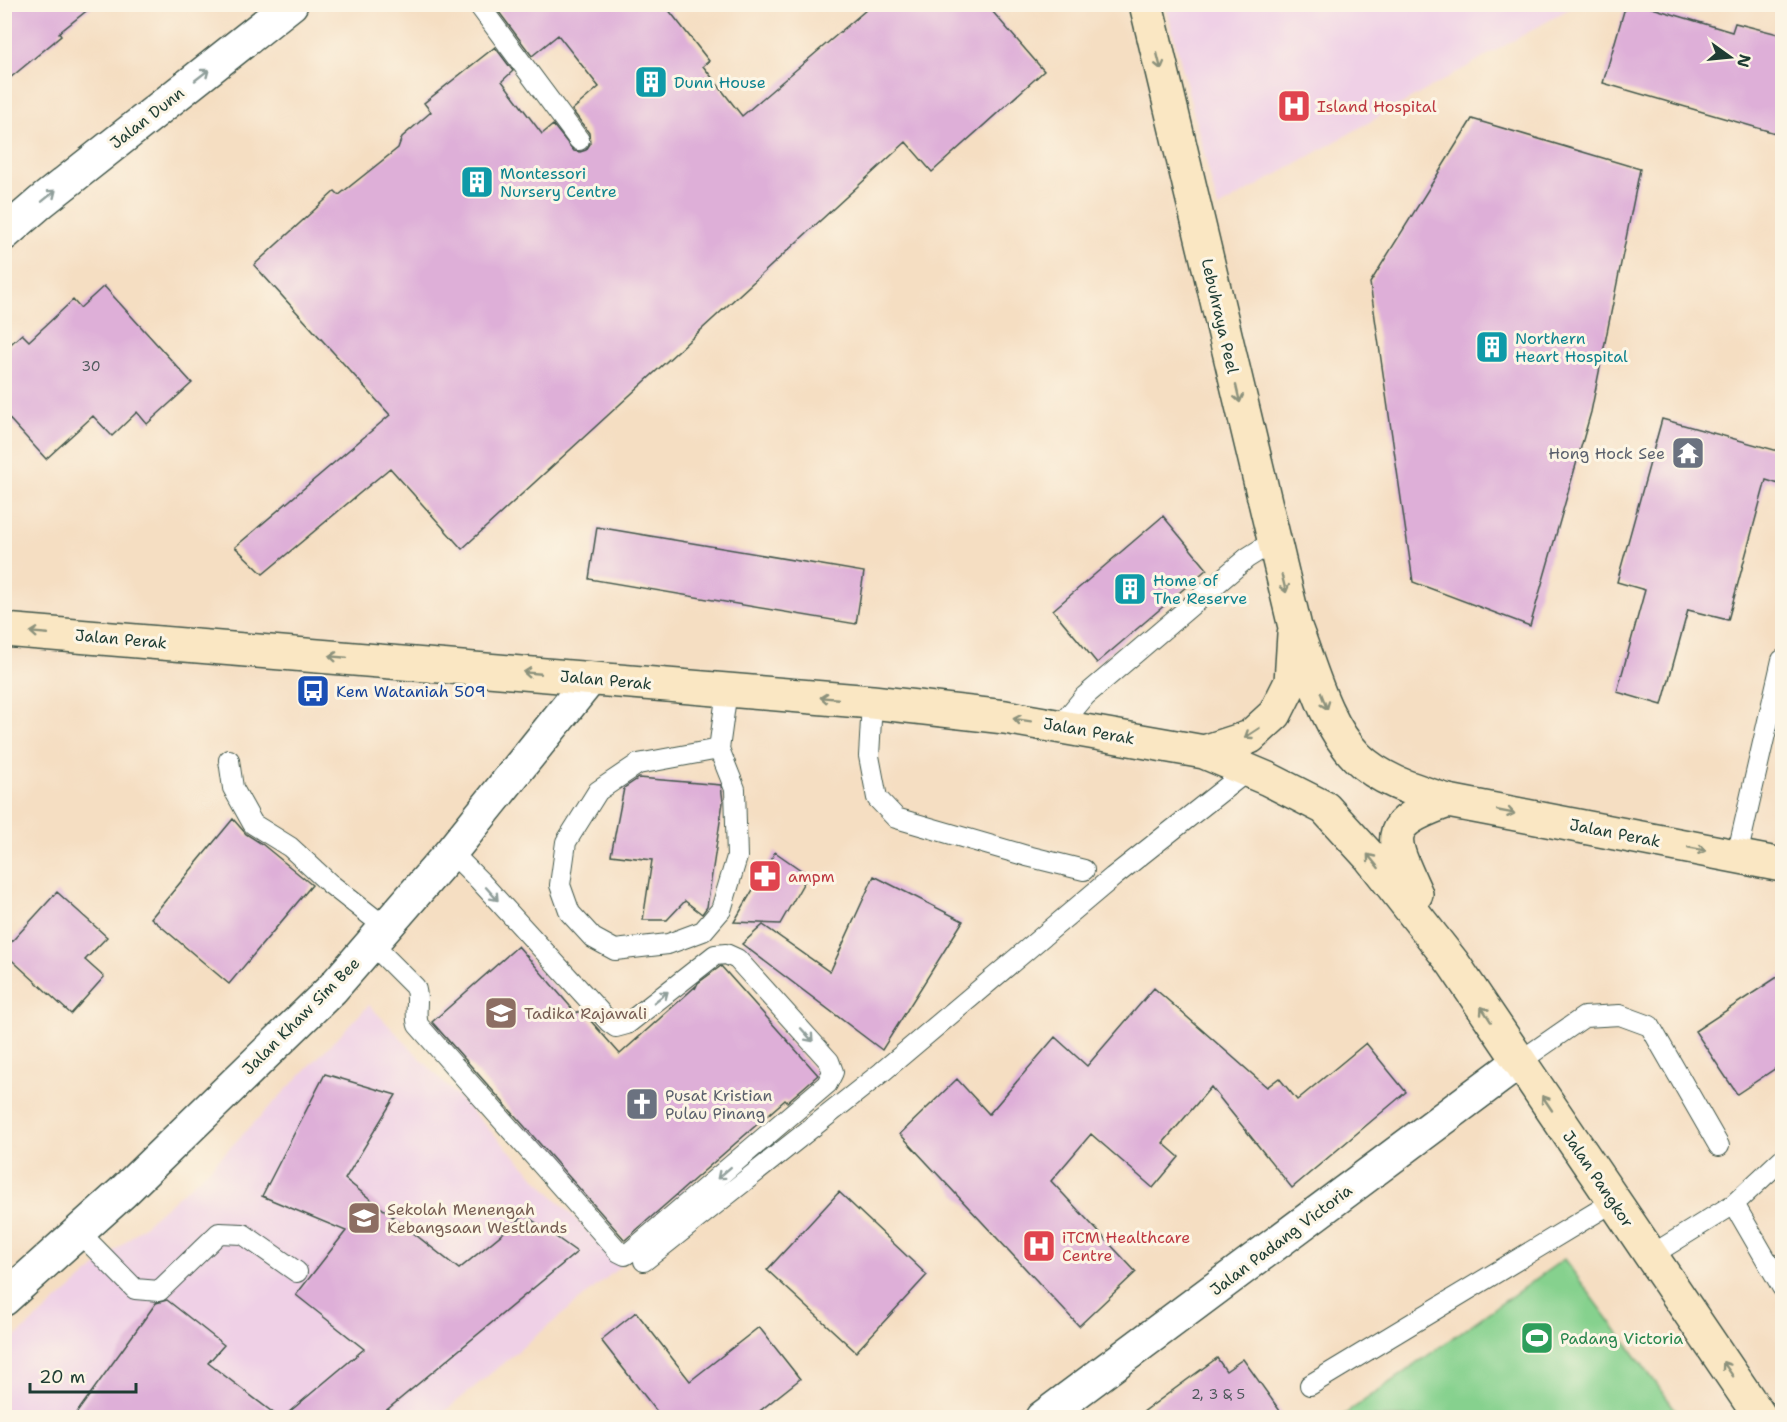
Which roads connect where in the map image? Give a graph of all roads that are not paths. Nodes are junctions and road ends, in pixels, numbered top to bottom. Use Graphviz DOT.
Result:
graph roads {
  1 [pos="291,4"];
  2 [pos="478,4"];
  3 [pos="1146,4"];
  4 [pos="579,140"];
  5 [pos="4,234"];
  6 [pos="1274,541"];
  7 [pos="1295,627"];
  8 [pos="4,630"];
  9 [pos="1782,660"];
  10 [pos="590,678"];
  11 [pos="727,690"];
  12 [pos="872,702"];
  13 [pos="1060,726"];
  14 [pos="719,749"];
  15 [pos="1204,752"];
  16 [pos="229,760"];
  17 [pos="1248,771"];
  18 [pos="1448,801"];
  19 [pos="451,852"];
  20 [pos="1737,856"];
  21 [pos="1782,865"];
  22 [pos="1084,870"];
  23 [pos="378,935"];
  24 [pos="1436,940"];
  25 [pos="1519,1062"];
  26 [pos="1719,1146"];
  27 [pos="1782,1159"];
  28 [pos="1613,1202"];
  29 [pos="1734,1204"];
  30 [pos="79,1232"];
  31 [pos="1650,1256"];
  32 [pos="644,1261"];
  33 [pos="297,1272"];
  34 [pos="1782,1287"];
  35 [pos="4,1299"];
  36 [pos="1310,1384"];
  37 [pos="1042,1418"];
  38 [pos="1761,1418"];
  5 -- 1 [label="street, Jalan Dunn, one-way"];
  2 -- 4 [label="lane"];
  3 -- 6 [label="main road, Lebuhraya Peel, one-way"];
  6 -- 7 [label="main road, Lebuhraya Peel, one-way"];
  6 -- 13 [label="lane"];
  7 -- 15 [label="main road, Lebuhraya Peel, one-way"];
  7 -- 18 [label="main road, Lebuhraya Peel, one-way"];
  10 -- 8 [label="main road, Jalan Perak, one-way"];
  9 -- 20 [label="lane"];
  10 -- 11 [label="main road, Jalan Perak"];
  10 -- 19 [label="street, Jalan Khaw Sim Bee"];
  12 -- 11 [label="main road, Jalan Perak, one-way"];
  11 -- 14 [label="lane"];
  13 -- 12 [label="main road, Jalan Perak, one-way"];
  12 -- 22 [label="lane"];
  13 -- 15 [label="main road, Jalan Perak"];
  14 -- 14 [label="lane"];
  15 -- 17 [label="main road, Jalan Pangkor"];
  16 -- 23 [label="lane"];
  24 -- 17 [label="main road, Jalan Pangkor, one-way"];
  17 -- 32 [label="lane"];
  18 -- 20 [label="main road, Jalan Perak, one-way"];
  18 -- 24 [label="main road, Jalan Pangkor"];
  19 -- 23 [label="street, Jalan Khaw Sim Bee"];
  19 -- 23 [label="lane, one-way"];
  20 -- 21 [label="main road, Jalan Perak"];
  23 -- 30 [label="street, Jalan Khaw Sim Bee"];
  25 -- 24 [label="main road, Jalan Pangkor, one-way"];
  25 -- 26 [label="lane"];
  28 -- 25 [label="main road, Jalan Pangkor, one-way"];
  25 -- 37 [label="street, Jalan Padang Victoria"];
  27 -- 29 [label="lane"];
  28 -- 31 [label="main road, Jalan Pangkor"];
  28 -- 36 [label="lane"];
  29 -- 31 [label="lane"];
  29 -- 34 [label="lane"];
  30 -- 33 [label="lane"];
  30 -- 35 [label="street, Jalan Khaw Sim Bee"];
  38 -- 31 [label="main road, Jalan Pangkor, one-way"];
}
